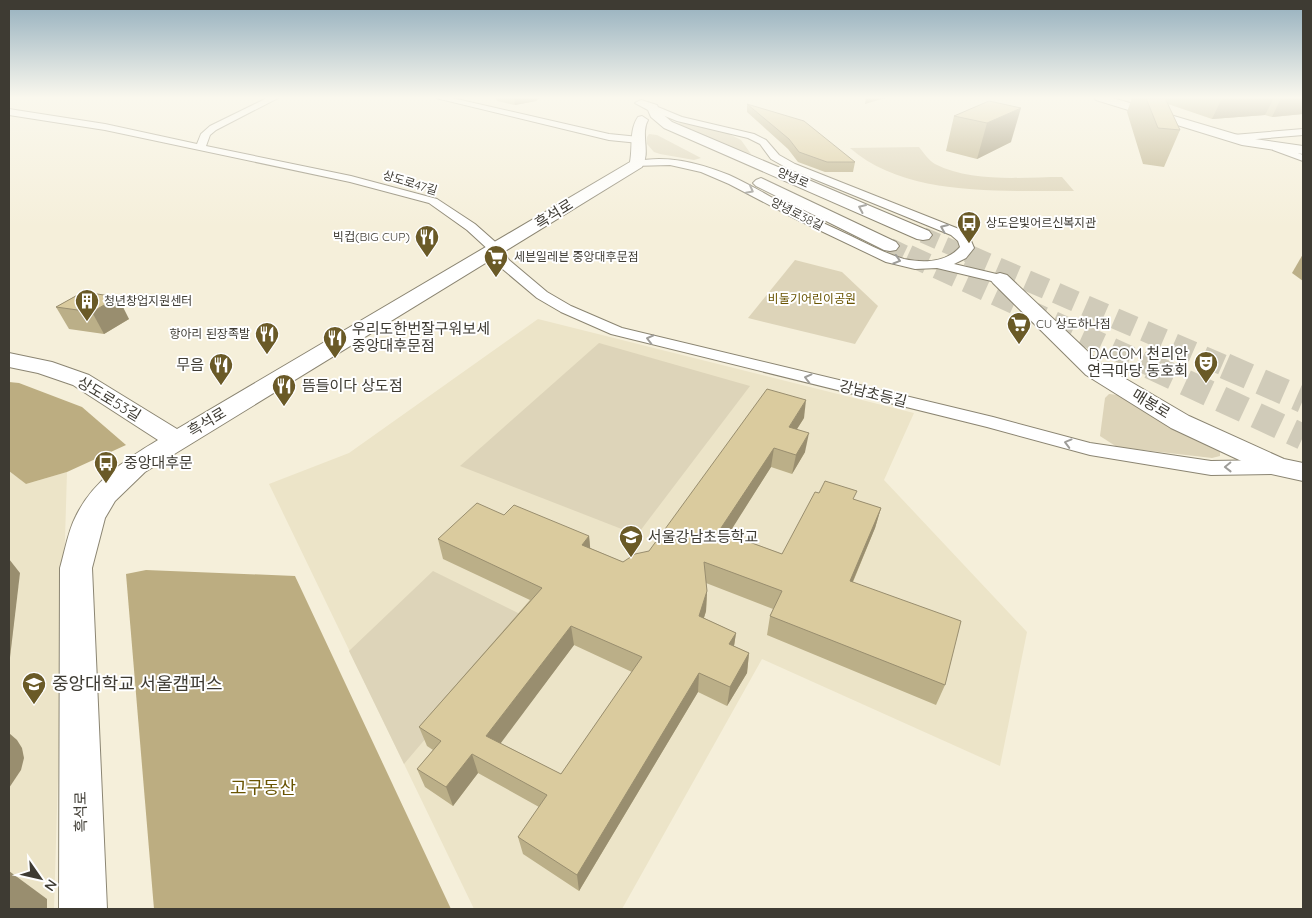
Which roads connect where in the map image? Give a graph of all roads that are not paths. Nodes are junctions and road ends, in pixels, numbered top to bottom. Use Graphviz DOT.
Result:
graph roads {
  1 [pos="174,141"];
  2 [pos="203,141"];
  3 [pos="617,141"];
  4 [pos="644,141"];
  5 [pos="681,141"];
  6 [pos="702,141"];
  7 [pos="746,141"];
  8 [pos="760,141"];
  9 [pos="1245,141"];
  10 [pos="201,147"];
  11 [pos="1277,148"];
  12 [pos="1303,150"];
  13 [pos="650,156"];
  14 [pos="1303,158"];
  15 [pos="750,178"];
  16 [pos="815,188"];
  17 [pos="923,235"];
  18 [pos="890,246"];
  19 [pos="496,250"];
  20 [pos="961,254"];
  21 [pos="937,264"];
  22 [pos="1000,279"];
  23 [pos="9,360"];
  24 [pos="176,440"];
  25 [pos="1277,467"];
  26 [pos="1303,472"];
  27 [pos="83,909"];
  1 -- 10 [label="street, 상도로47길"];
  2 -- 10 [label="street"];
  3 -- 13 [label="street"];
  4 -- 13 [label="street"];
  5 -- 15 [label="street, 양녕로"];
  6 -- 16 [label="street, 양녕로"];
  7 -- 16 [label="street"];
  20 -- 8 [label="street, one-way"];
  9 -- 11 [label="street"];
  10 -- 19 [label="street, 상도로47길"];
  11 -- 12 [label="street"];
  11 -- 14 [label="street"];
  13 -- 15 [label="street"];
  13 -- 19 [label="street, 흑석로"];
  13 -- 21 [label="street, 양녕로38길, one-way"];
  15 -- 18 [label="street, 양녕로"];
  17 -- 16 [label="street, 양녕로, one-way"];
  19 -- 24 [label="street, 흑석로"];
  25 -- 19 [label="street, 강남초등길, one-way"];
  20 -- 21 [label="street, 양녕로38길"];
  20 -- 22 [label="street"];
  21 -- 22 [label="street"];
  22 -- 25 [label="street, 매봉로"];
  23 -- 24 [label="street, 상도로53길"];
  24 -- 27 [label="street, 흑석로"];
  25 -- 26 [label="street, 매봉로"];
}
